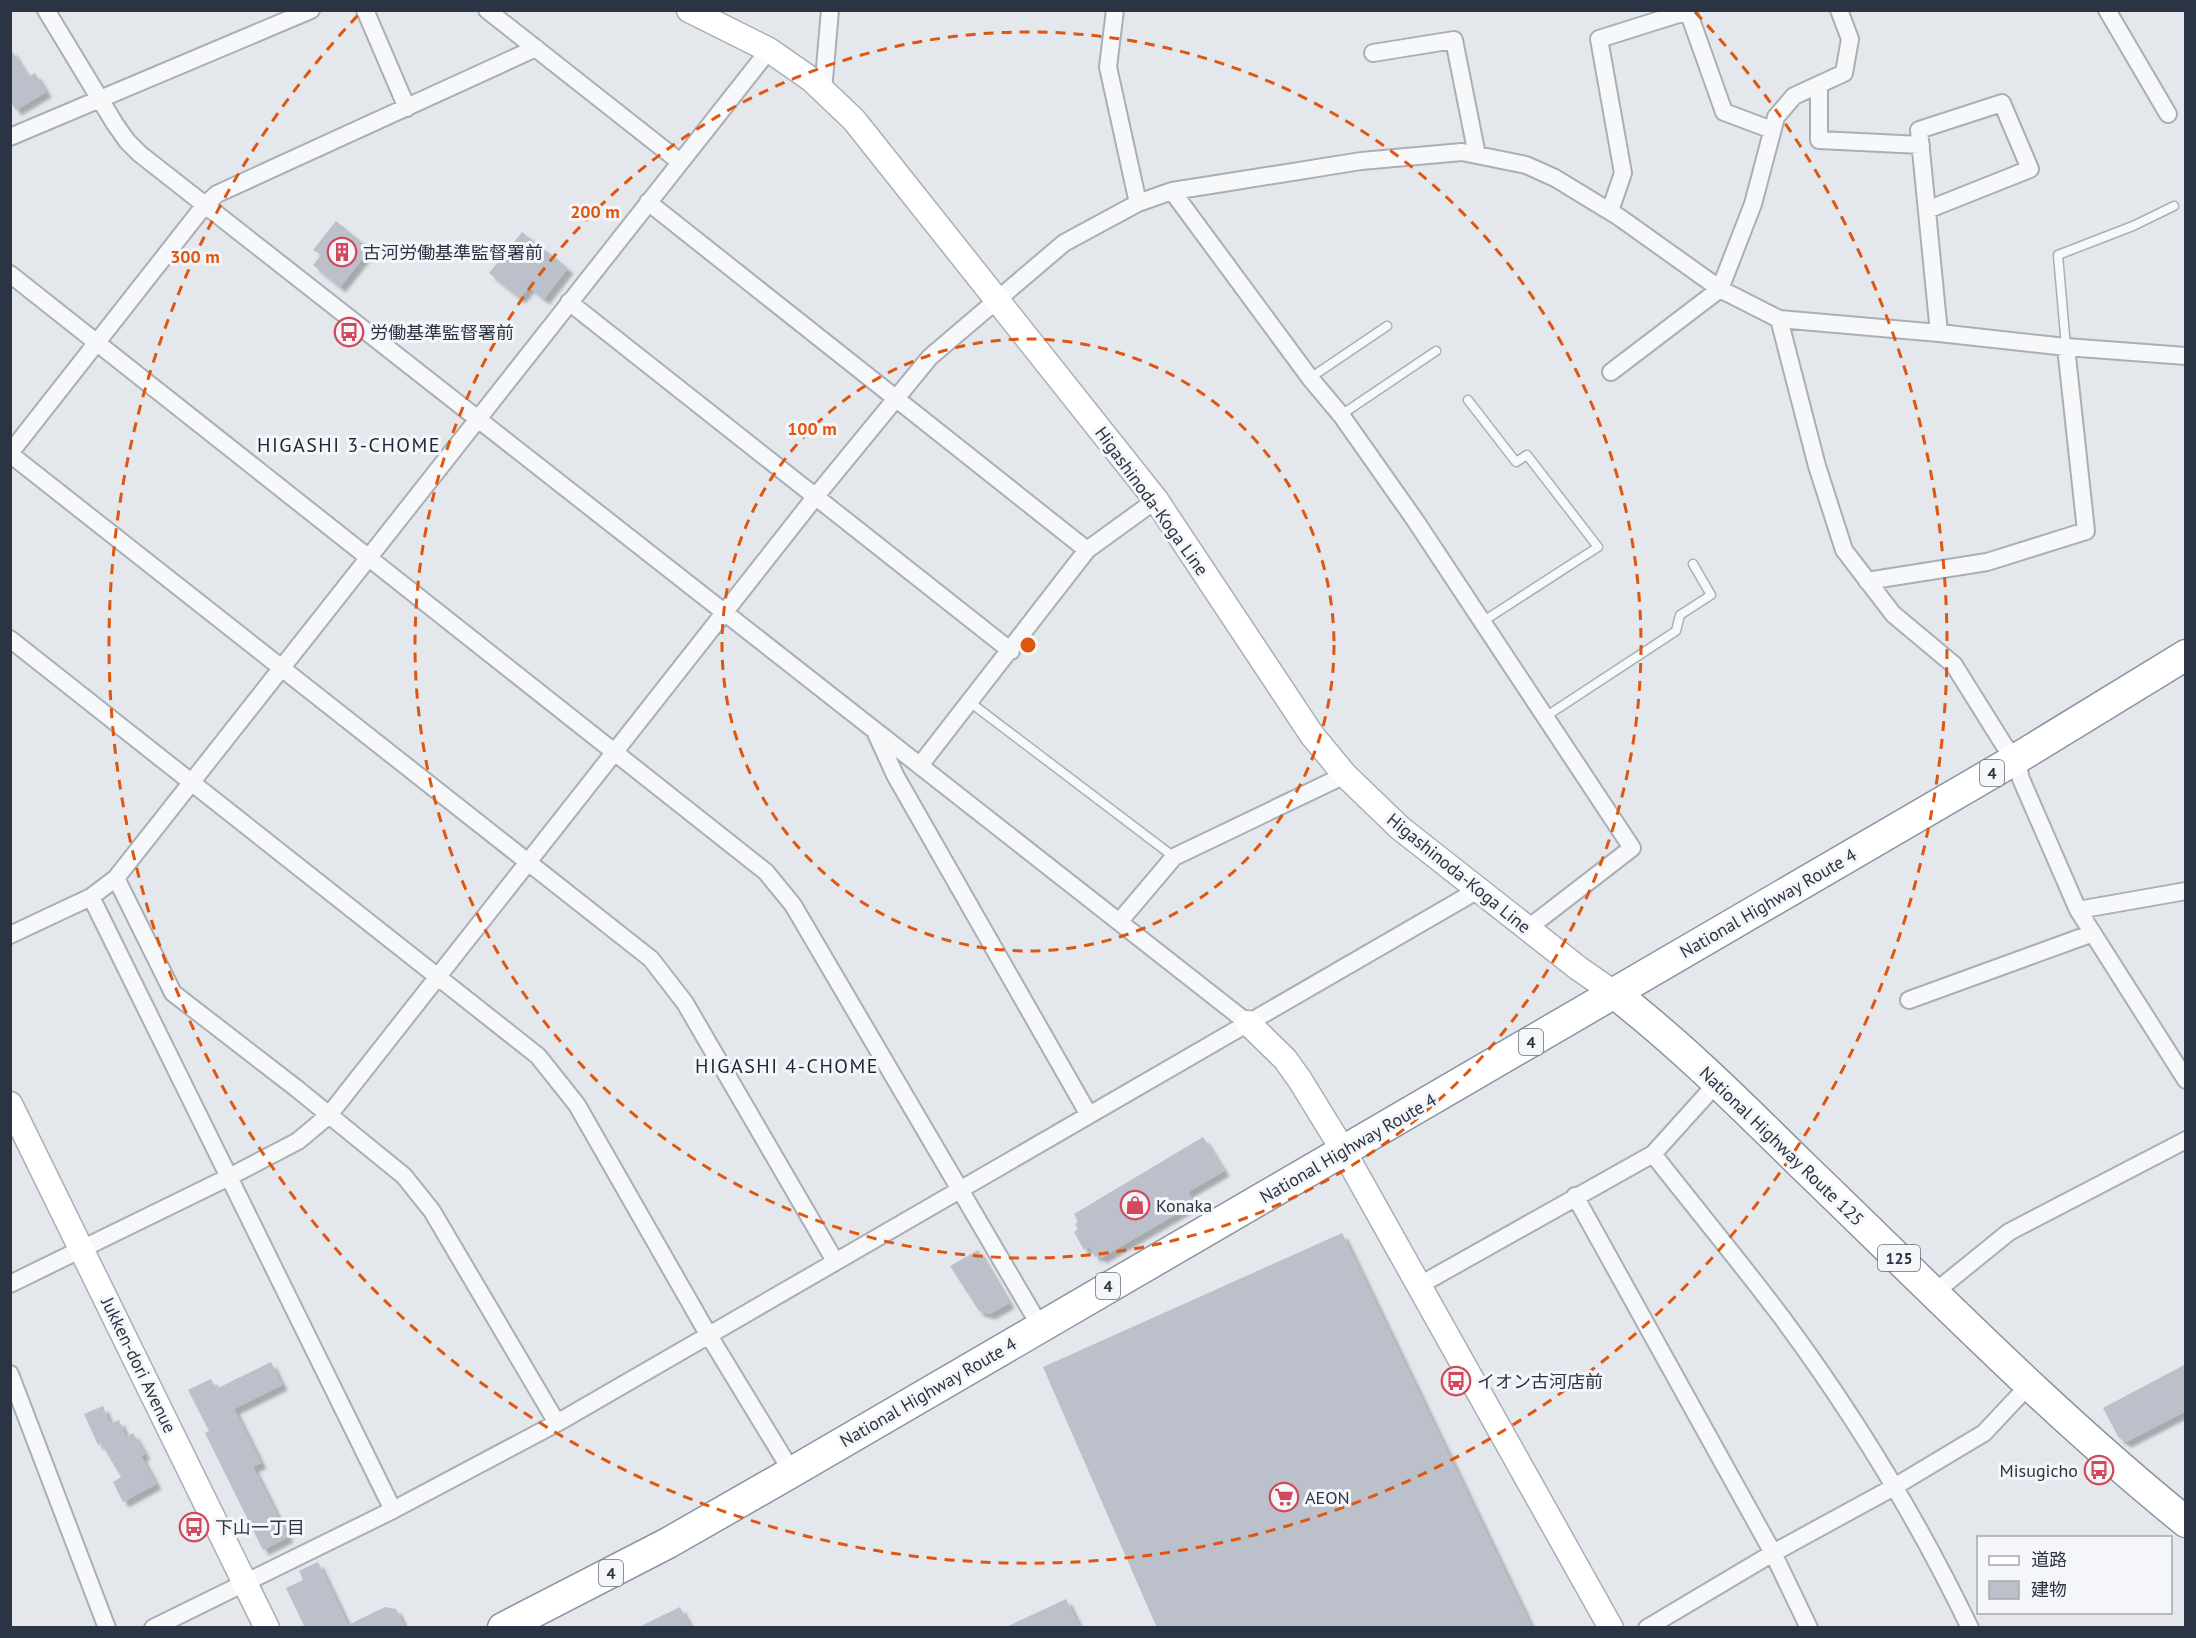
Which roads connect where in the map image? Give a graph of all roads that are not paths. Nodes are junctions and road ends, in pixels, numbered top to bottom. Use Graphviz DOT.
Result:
graph roads {
  1 [pos="46,10"];
  2 [pos="311,10"];
  3 [pos="365,10"];
  4 [pos="488,10"];
  5 [pos="689,10"];
  6 [pos="830,10"];
  7 [pos="1115,10"];
  8 [pos="1839,10"];
  9 [pos="2108,10"];
  10 [pos="536,48"];
  11 [pos="769,50"];
  12 [pos="1373,53"];
  13 [pos="1819,85"];
  14 [pos="823,91"];
  15 [pos="100,100"];
  16 [pos="407,108"];
  17 [pos="2168,114"];
  18 [pos="1772,130"];
  19 [pos="10,137"];
  20 [pos="1921,145"];
  21 [pos="1477,155"];
  22 [pos="680,162"];
  23 [pos="1172,191"];
  24 [pos="648,202"];
  25 [pos="1138,203"];
  26 [pos="204,206"];
  27 [pos="2174,206"];
  28 [pos="1927,210"];
  29 [pos="1610,211"];
  30 [pos="10,274"];
  31 [pos="1720,289"];
  32 [pos="998,300"];
  33 [pos="569,303"];
  34 [pos="1779,319"];
  35 [pos="1387,326"];
  36 [pos="1939,333"];
  37 [pos="97,342"];
  38 [pos="2066,347"];
  39 [pos="1436,351"];
  40 [pos="2186,356"];
  41 [pos="1611,372"];
  42 [pos="1310,378"];
  43 [pos="897,399"];
  44 [pos="1468,400"];
  45 [pos="1341,415"];
  46 [pos="478,418"];
  47 [pos="10,453"];
  48 [pos="816,496"];
  49 [pos="1156,500"];
  50 [pos="1087,550"];
  51 [pos="368,556"];
  52 [pos="1693,564"];
  53 [pos="1867,581"];
  54 [pos="726,613"];
  55 [pos="1482,622"];
  56 [pos="10,639"];
  57 [pos="1011,651"];
  58 [pos="2186,655"];
  59 [pos="283,668"];
  60 [pos="971,703"];
  61 [pos="1545,717"];
  62 [pos="873,728"];
  63 [pos="616,752"];
  64 [pos="2016,759"];
  65 [pos="921,765"];
  66 [pos="1345,775"];
  67 [pos="192,781"];
  68 [pos="1174,857"];
  69 [pos="527,862"];
  70 [pos="116,878"];
  71 [pos="1478,890"];
  72 [pos="2186,891"];
  73 [pos="91,897"];
  74 [pos="2078,910"];
  75 [pos="1119,922"];
  76 [pos="1527,929"];
  77 [pos="2092,933"];
  78 [pos="10,935"];
  79 [pos="437,978"];
  80 [pos="1614,993"];
  81 [pos="1909,1000"];
  82 [pos="1248,1023"];
  83 [pos="2186,1080"];
  84 [pos="1717,1083"];
  85 [pos="10,1104"];
  86 [pos="329,1115"];
  87 [pos="1089,1115"];
  88 [pos="2186,1140"];
  89 [pos="1343,1150"];
  90 [pos="1653,1154"];
  91 [pos="229,1177"];
  92 [pos="960,1189"];
  93 [pos="1575,1196"];
  94 [pos="82,1249"];
  95 [pos="835,1261"];
  96 [pos="10,1284"];
  97 [pos="1418,1286"];
  98 [pos="1935,1292"];
  99 [pos="1040,1326"];
  100 [pos="708,1334"];
  101 [pos="10,1374"];
  102 [pos="2029,1385"];
  103 [pos="557,1423"];
  104 [pos="792,1472"];
  105 [pos="1894,1487"];
  106 [pos="393,1510"];
  107 [pos="2186,1522"];
  108 [pos="1773,1553"];
  109 [pos="244,1581"];
  110 [pos="107,1628"];
  111 [pos="153,1628"];
  112 [pos="267,1628"];
  113 [pos="503,1628"];
  114 [pos="1611,1628"];
  115 [pos="1647,1628"];
  116 [pos="1809,1628"];
  117 [pos="1970,1628"];
  1 -- 15 [label="street"];
  2 -- 15 [label="street"];
  3 -- 16 [label="street"];
  4 -- 10 [label="street"];
  5 -- 11 [label="main road, Higashinoda-Koga Line"];
  6 -- 14 [label="street"];
  7 -- 25 [label="street"];
  8 -- 13 [label="street"];
  9 -- 17 [label="street"];
  10 -- 16 [label="street"];
  10 -- 22 [label="street"];
  11 -- 14 [label="main road, Higashinoda-Koga Line"];
  11 -- 22 [label="street"];
  12 -- 21 [label="street"];
  13 -- 18 [label="street"];
  13 -- 20 [label="street"];
  14 -- 32 [label="main road, Higashinoda-Koga Line"];
  15 -- 19 [label="street"];
  15 -- 26 [label="street"];
  16 -- 26 [label="street"];
  18 -- 29 [label="street"];
  18 -- 31 [label="street"];
  20 -- 28 [label="street"];
  20 -- 28 [label="street"];
  21 -- 23 [label="street"];
  21 -- 29 [label="street"];
  22 -- 24 [label="street"];
  23 -- 25 [label="street"];
  23 -- 42 [label="street"];
  24 -- 33 [label="street"];
  24 -- 43 [label="street"];
  25 -- 32 [label="street"];
  26 -- 37 [label="street"];
  26 -- 46 [label="street"];
  27 -- 38 [label="lane"];
  28 -- 36 [label="street"];
  29 -- 31 [label="street"];
  30 -- 37 [label="street"];
  31 -- 34 [label="street"];
  31 -- 41 [label="street"];
  32 -- 43 [label="street"];
  32 -- 49 [label="main road, Higashinoda-Koga Line"];
  33 -- 46 [label="street"];
  33 -- 48 [label="street"];
  34 -- 36 [label="street"];
  34 -- 53 [label="street"];
  35 -- 42 [label="lane"];
  36 -- 38 [label="street"];
  37 -- 47 [label="street"];
  37 -- 51 [label="street"];
  38 -- 40 [label="street"];
  38 -- 53 [label="street"];
  39 -- 45 [label="lane"];
  42 -- 45 [label="street"];
  43 -- 48 [label="street"];
  43 -- 50 [label="street"];
  44 -- 55 [label="lane"];
  45 -- 55 [label="street"];
  46 -- 51 [label="street"];
  46 -- 54 [label="street"];
  47 -- 59 [label="street"];
  48 -- 54 [label="street"];
  48 -- 57 [label="street"];
  49 -- 50 [label="street"];
  49 -- 66 [label="main road, Higashinoda-Koga Line"];
  50 -- 57 [label="street"];
  51 -- 59 [label="street"];
  51 -- 63 [label="street"];
  52 -- 61 [label="lane"];
  53 -- 64 [label="street"];
  54 -- 62 [label="street"];
  54 -- 63 [label="street"];
  55 -- 61 [label="street"];
  56 -- 67 [label="street"];
  57 -- 60 [label="street"];
  58 -- 64 [label="highway, National Highway Route 4 / 4"];
  59 -- 67 [label="street"];
  59 -- 69 [label="street"];
  60 -- 65 [label="street"];
  60 -- 68 [label="lane"];
  61 -- 76 [label="street"];
  62 -- 65 [label="street"];
  62 -- 87 [label="street"];
  63 -- 69 [label="street"];
  63 -- 92 [label="street"];
  64 -- 74 [label="street"];
  64 -- 80 [label="highway, National Highway Route 4 / 4"];
  65 -- 75 [label="street"];
  66 -- 68 [label="street"];
  66 -- 71 [label="main road, Higashinoda-Koga Line"];
  67 -- 70 [label="street"];
  67 -- 79 [label="street"];
  68 -- 75 [label="street"];
  69 -- 79 [label="street"];
  69 -- 95 [label="street"];
  70 -- 73 [label="street"];
  70 -- 86 [label="street"];
  71 -- 76 [label="main road, Higashinoda-Koga Line"];
  71 -- 82 [label="street"];
  72 -- 74 [label="street"];
  73 -- 78 [label="street"];
  73 -- 91 [label="street"];
  74 -- 77 [label="street"];
  75 -- 82 [label="street"];
  76 -- 80 [label="main road, Higashinoda-Koga Line"];
  77 -- 81 [label="street"];
  77 -- 83 [label="street"];
  79 -- 86 [label="street"];
  79 -- 100 [label="street"];
  80 -- 84 [label="highway, National Highway Route 125 / 125"];
  80 -- 89 [label="highway, National Highway Route 4 / 4"];
  82 -- 87 [label="street"];
  82 -- 89 [label="main road"];
  84 -- 90 [label="street"];
  84 -- 98 [label="highway, National Highway Route 125 / 125"];
  85 -- 94 [label="main road, Jukken-dori Avenue"];
  86 -- 91 [label="street"];
  86 -- 103 [label="street"];
  87 -- 92 [label="street"];
  88 -- 98 [label="street"];
  89 -- 97 [label="main road"];
  89 -- 99 [label="highway, National Highway Route 4 / 4"];
  90 -- 93 [label="street"];
  90 -- 105 [label="street"];
  91 -- 94 [label="street"];
  91 -- 106 [label="street"];
  92 -- 95 [label="street"];
  92 -- 99 [label="street"];
  93 -- 97 [label="street"];
  93 -- 108 [label="street"];
  94 -- 96 [label="street"];
  94 -- 109 [label="main road, Jukken-dori Avenue"];
  95 -- 100 [label="street"];
  97 -- 114 [label="main road"];
  98 -- 102 [label="highway, National Highway Route 125 / 125"];
  99 -- 104 [label="highway, National Highway Route 4 / 4"];
  100 -- 103 [label="street"];
  100 -- 104 [label="street"];
  101 -- 110 [label="street"];
  102 -- 105 [label="street"];
  102 -- 107 [label="highway, National Highway Route 125 / 125"];
  103 -- 106 [label="street"];
  104 -- 113 [label="highway, National Highway Route 4 / 4"];
  105 -- 108 [label="street"];
  105 -- 117 [label="street"];
  106 -- 109 [label="street"];
  108 -- 115 [label="street"];
  108 -- 116 [label="street"];
  109 -- 111 [label="street"];
  109 -- 112 [label="main road, Jukken-dori Avenue"];
}
